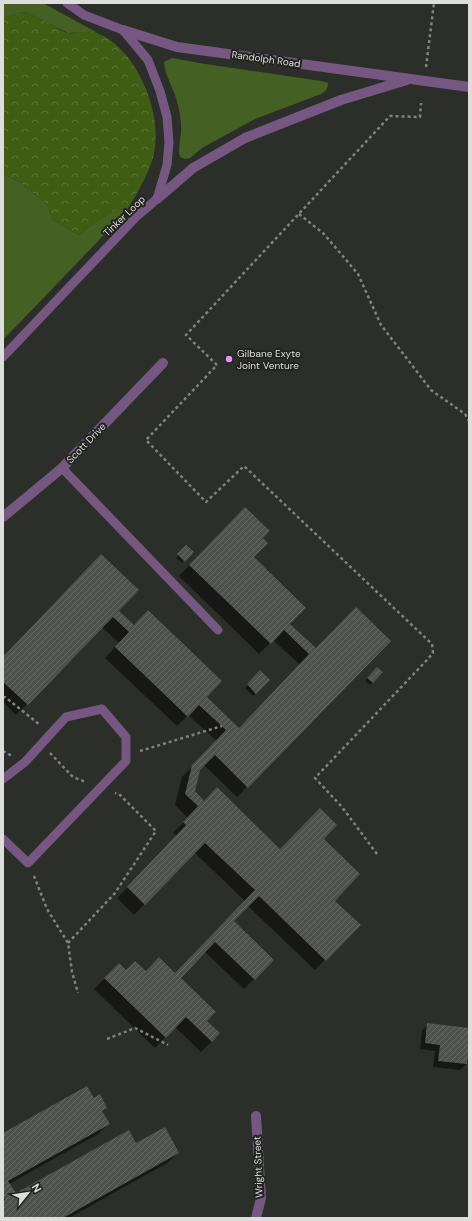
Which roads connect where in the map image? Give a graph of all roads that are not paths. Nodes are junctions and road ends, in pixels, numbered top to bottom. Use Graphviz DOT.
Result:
graph roads {
  1 [pos="66,3"];
  2 [pos="123,30"];
  3 [pos="411,79"];
  4 [pos="469,87"];
  5 [pos="157,199"];
  6 [pos="3,357"];
  7 [pos="163,363"];
  8 [pos="62,468"];
  9 [pos="3,517"];
  10 [pos="218,630"];
  11 [pos="3,779"];
  12 [pos="3,839"];
  13 [pos="256,1116"];
  14 [pos="256,1218"];
  1 -- 2 [label="lane, Tinker Loop"];
  2 -- 3 [label="street, Randolph Road"];
  2 -- 5 [label="lane, Tinker Loop"];
  3 -- 4 [label="street, Randolph Road"];
  3 -- 5 [label="street, Randolph Road"];
  5 -- 6 [label="lane, Tinker Loop"];
  7 -- 8 [label="street, Scott Drive"];
  8 -- 9 [label="street, Scott Drive"];
  8 -- 10 [label="lane"];
  11 -- 12 [label="lane"];
  13 -- 14 [label="street, Wright Street"];
}
